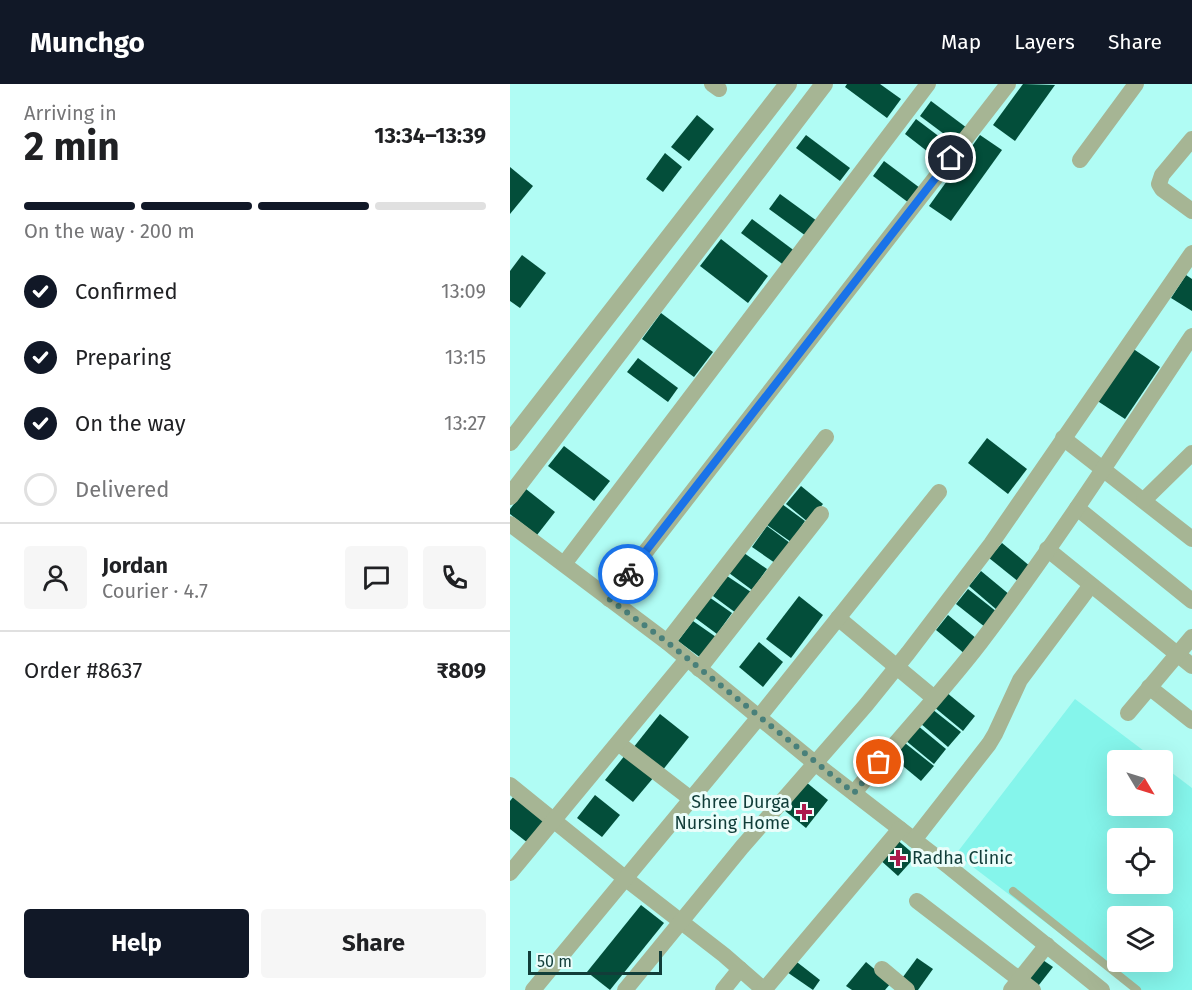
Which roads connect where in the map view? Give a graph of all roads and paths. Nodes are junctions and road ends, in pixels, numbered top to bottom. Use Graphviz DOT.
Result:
graph roads {
  1 [pos="788,84"];
  2 [pos="824,84"];
  3 [pos="928,84"];
  4 [pos="1008,84"];
  5 [pos="1136,84"];
  6 [pos="1192,139"];
  7 [pos="1080,160"];
  8 [pos="1192,212"];
  9 [pos="1192,253"];
  10 [pos="1192,336"];
  11 [pos="826,437"];
  12 [pos="1063,438"];
  13 [pos="510,442"];
  14 [pos="1192,453"];
  15 [pos="1103,468"];
  16 [pos="939,492"];
  17 [pos="510,496"];
  18 [pos="1144,500"];
  19 [pos="1077,508"];
  20 [pos="821,514"];
  21 [pos="510,524"];
  22 [pos="1192,538"];
  23 [pos="1047,549"];
  24 [pos="564,564"];
  25 [pos="1091,585"];
  26 [pos="609,599"];
  27 [pos="1192,601"];
  28 [pos="838,618"];
  29 [pos="1192,637"];
  30 [pos="667,642"];
  31 [pos="1178,655"];
  32 [pos="693,664"];
  33 [pos="897,666"];
  34 [pos="1192,666"];
  35 [pos="1149,687"];
  36 [pos="934,698"];
  37 [pos="1128,713"];
  38 [pos="759,717"];
  39 [pos="1192,721"];
  40 [pos="618,743"];
  41 [pos="816,764"];
  42 [pos="510,785"];
  43 [pos="854,793"];
  44 [pos="691,799"];
  45 [pos="553,819"];
  46 [pos="900,829"];
  47 [pos="914,840"];
  48 [pos="510,873"];
  49 [pos="626,879"];
  50 [pos="1013,891"];
  51 [pos="917,901"];
  52 [pos="682,922"];
  53 [pos="1047,945"];
  54 [pos="740,969"];
  55 [pos="882,969"];
  56 [pos="1021,987"];
  57 [pos="904,989"];
  58 [pos="533,990"];
  59 [pos="626,990"];
  60 [pos="723,990"];
  61 [pos="764,990"];
  62 [pos="1102,990"];
  63 [pos="1137,990"];
  1 -- 13 [label="street"];
  2 -- 17 [label="street"];
  3 -- 24 [label="street"];
  4 -- 26 [label="street"];
  5 -- 7 [label="street"];
  6 -- 8 [label="street"];
  9 -- 12 [label="street"];
  10 -- 15 [label="street"];
  11 -- 30 [label="street"];
  12 -- 15 [label="street"];
  12 -- 33 [label="street"];
  14 -- 18 [label="street"];
  15 -- 18 [label="street"];
  15 -- 19 [label="street"];
  16 -- 28 [label="street"];
  18 -- 22 [label="street"];
  19 -- 23 [label="street"];
  19 -- 27 [label="street"];
  20 -- 32 [label="street"];
  21 -- 24 [label="street"];
  23 -- 25 [label="street"];
  23 -- 36 [label="street"];
  24 -- 26 [label="street"];
  25 -- 31 [label="street"];
  25 -- 47 [label="street"];
  26 -- 30 [label="street"];
  28 -- 33 [label="street"];
  28 -- 38 [label="street"];
  29 -- 31 [label="street"];
  30 -- 32 [label="street"];
  31 -- 34 [label="street"];
  31 -- 35 [label="street"];
  32 -- 38 [label="street"];
  32 -- 40 [label="street"];
  33 -- 36 [label="street"];
  33 -- 41 [label="street"];
  35 -- 37 [label="street"];
  35 -- 39 [label="street"];
  36 -- 43 [label="street"];
  38 -- 41 [label="street"];
  38 -- 44 [label="street"];
  40 -- 44 [label="street"];
  40 -- 45 [label="street"];
  41 -- 43 [label="street"];
  41 -- 52 [label="street"];
  42 -- 45 [label="street"];
  43 -- 46 [label="street"];
  44 -- 49 [label="street"];
  45 -- 48 [label="street"];
  45 -- 49 [label="street"];
  46 -- 47 [label="street"];
  46 -- 61 [label="street"];
  47 -- 53 [label="street"];
  49 -- 52 [label="street"];
  49 -- 58 [label="street"];
  50 -- 63 [label="lane"];
  51 -- 56 [label="street"];
  52 -- 54 [label="street"];
  52 -- 59 [label="street"];
  53 -- 56 [label="street"];
  53 -- 62 [label="street"];
  54 -- 60 [label="street"];
  54 -- 61 [label="street"];
  55 -- 57 [label="street"];
}
